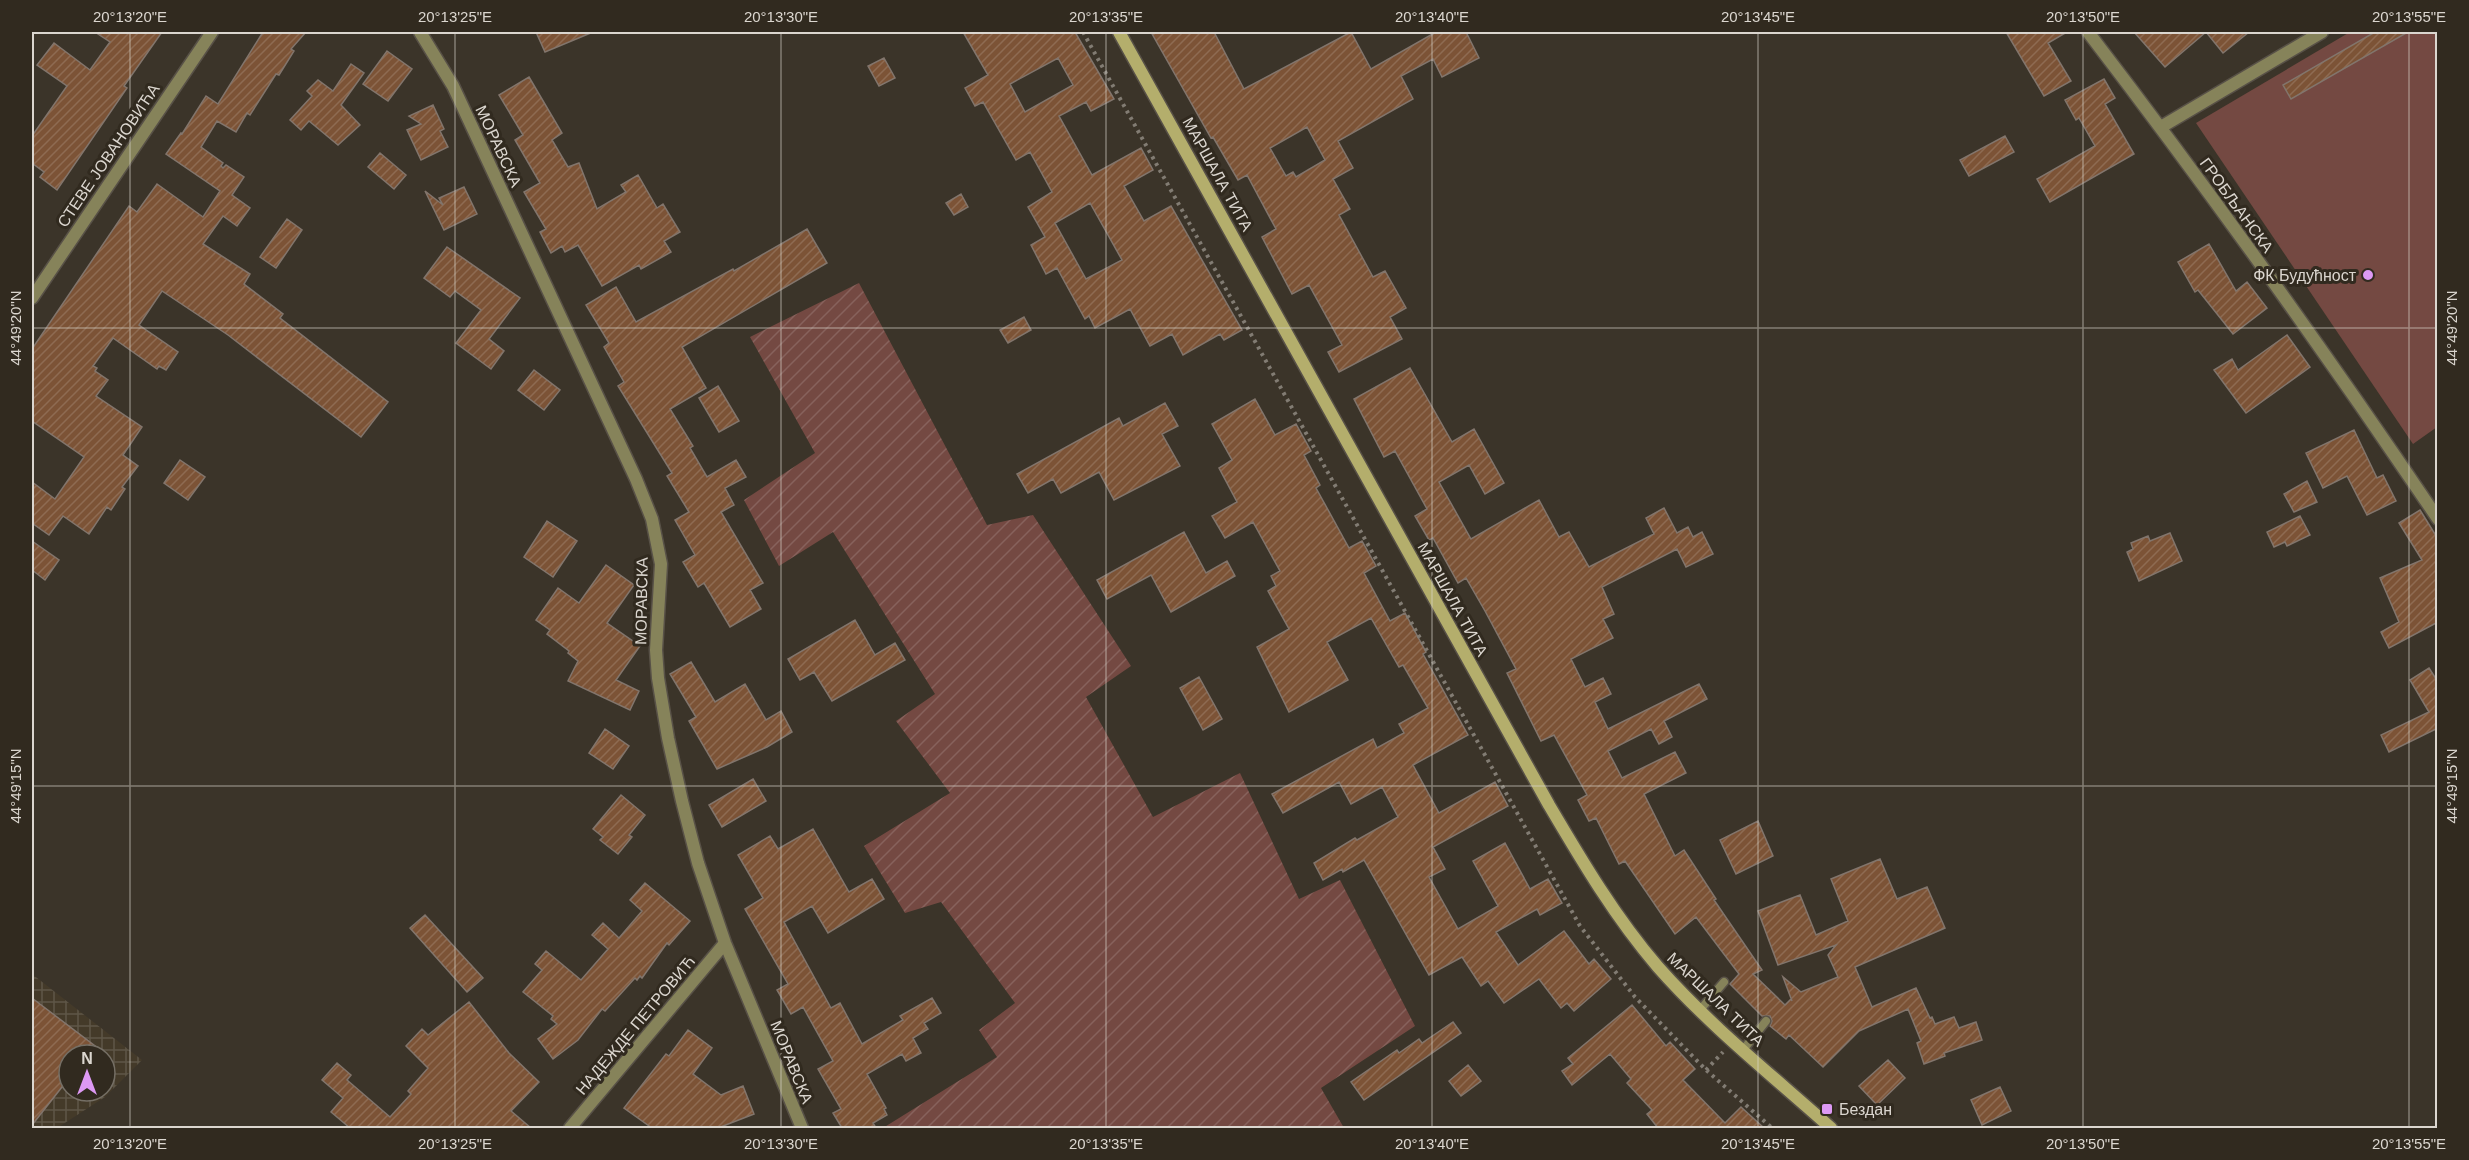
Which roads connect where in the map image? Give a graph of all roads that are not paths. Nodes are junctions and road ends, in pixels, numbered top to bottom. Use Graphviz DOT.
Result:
graph roads {
  1 [pos="212,32"];
  2 [pos="420,32"];
  3 [pos="1119,32"];
  4 [pos="2088,32"];
  5 [pos="2322,32"];
  6 [pos="2161,127"];
  7 [pos="32,298"];
  8 [pos="2438,519"];
  9 [pos="725,943"];
  10 [pos="1724,982"];
  11 [pos="1700,1010"];
  12 [pos="1766,1021"];
  13 [pos="1743,1050"];
  14 [pos="570,1128"];
  15 [pos="802,1128"];
  16 [pos="1831,1128"];
  1 -- 7 [label="street, СТЕВЕ ЈОВАНОВИЋА"];
  2 -- 9 [label="street, МОРАВСКА"];
  3 -- 11 [label="main road, МАРШАЛА ТИТА"];
  4 -- 6 [label="street, ГРОБЉАНСКА"];
  5 -- 6 [label="street"];
  6 -- 8 [label="street, ГРОБЉАНСКА"];
  9 -- 14 [label="street, НАДЕЖДЕ ПЕТРОВИЋ"];
  9 -- 15 [label="street, МОРАВСКА"];
  10 -- 11 [label="lane"];
  11 -- 13 [label="main road, МАРШАЛА ТИТА"];
  12 -- 13 [label="lane"];
  13 -- 16 [label="main road, МАРШАЛА ТИТА"];
}
